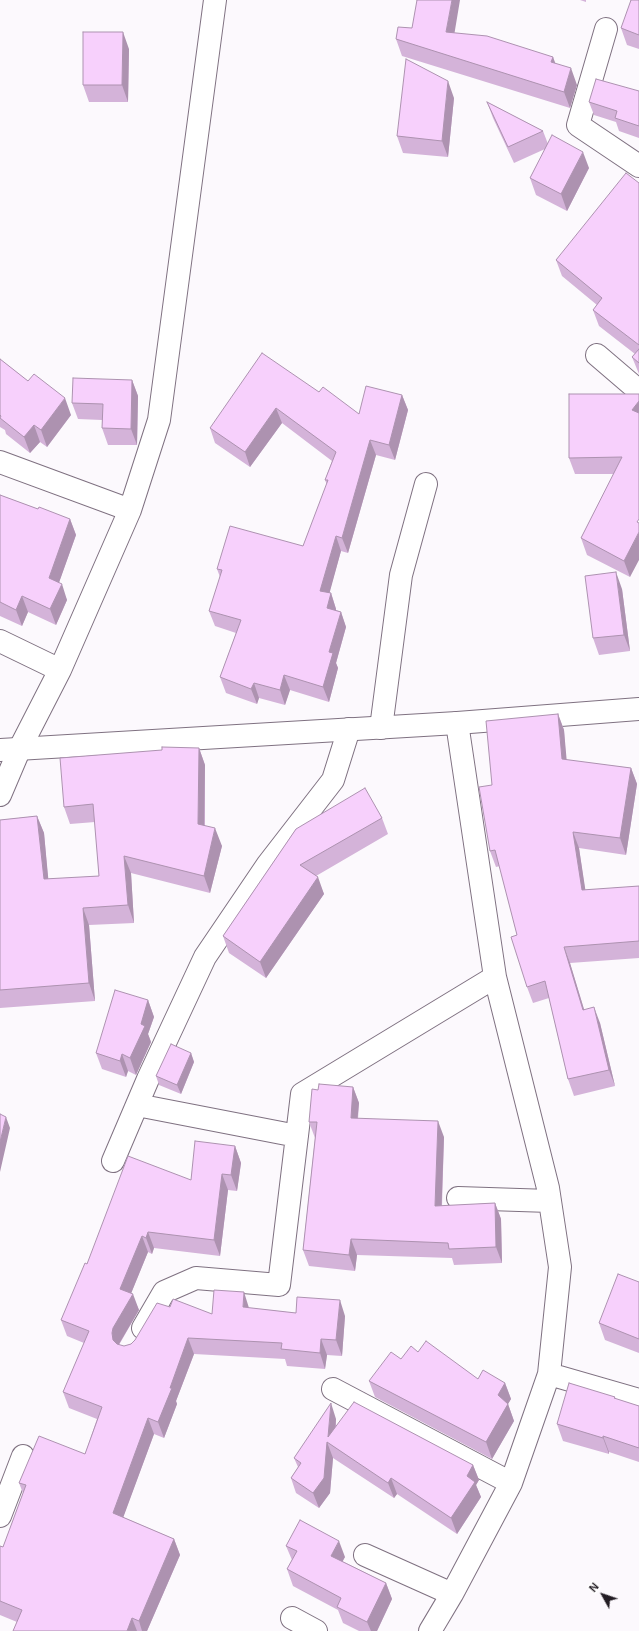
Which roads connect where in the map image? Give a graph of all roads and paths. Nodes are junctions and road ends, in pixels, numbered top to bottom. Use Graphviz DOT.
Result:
graph roads {
  1 [pos="215,0"];
  2 [pos="606,29"];
  3 [pos="639,166"];
  4 [pos="597,355"];
  5 [pos="639,391"];
  6 [pos="0,462"];
  7 [pos="426,484"];
  8 [pos="130,510"];
  9 [pos="0,641"];
  10 [pos="60,670"];
  11 [pos="639,709"];
  12 [pos="457,723"];
  13 [pos="381,728"];
  14 [pos="349,729"];
  15 [pos="10,749"];
  16 [pos="0,795"];
  17 [pos="495,977"];
  18 [pos="137,1105"];
  19 [pos="297,1136"];
  20 [pos="113,1161"];
  21 [pos="458,1198"];
  22 [pos="550,1201"];
  23 [pos="134,1343"];
  24 [pos="549,1374"];
  25 [pos="333,1389"];
  26 [pos="639,1400"];
  27 [pos="23,1456"];
  28 [pos="511,1483"];
  29 [pos="0,1516"];
  30 [pos="365,1555"];
  31 [pos="452,1594"];
  32 [pos="292,1618"];
  33 [pos="316,1631"];
  34 [pos="430,1631"];
  1 -- 8 [label="street"];
  2 -- 3 [label="street"];
  4 -- 5 [label="street"];
  6 -- 8 [label="street"];
  7 -- 13 [label="street"];
  8 -- 10 [label="street"];
  9 -- 10 [label="street"];
  10 -- 15 [label="street"];
  11 -- 12 [label="street"];
  12 -- 13 [label="street"];
  12 -- 17 [label="street"];
  13 -- 14 [label="street"];
  14 -- 15 [label="street"];
  14 -- 18 [label="street"];
  15 -- 16 [label="street"];
  17 -- 19 [label="street"];
  17 -- 22 [label="street"];
  18 -- 19 [label="street"];
  18 -- 20 [label="street"];
  19 -- 23 [label="street"];
  21 -- 22 [label="street"];
  22 -- 24 [label="street"];
  24 -- 26 [label="street"];
  24 -- 28 [label="street"];
  25 -- 28 [label="street"];
  27 -- 29 [label="street"];
  28 -- 31 [label="street"];
  30 -- 31 [label="street"];
  31 -- 34 [label="street"];
  32 -- 33 [label="street"];
}
